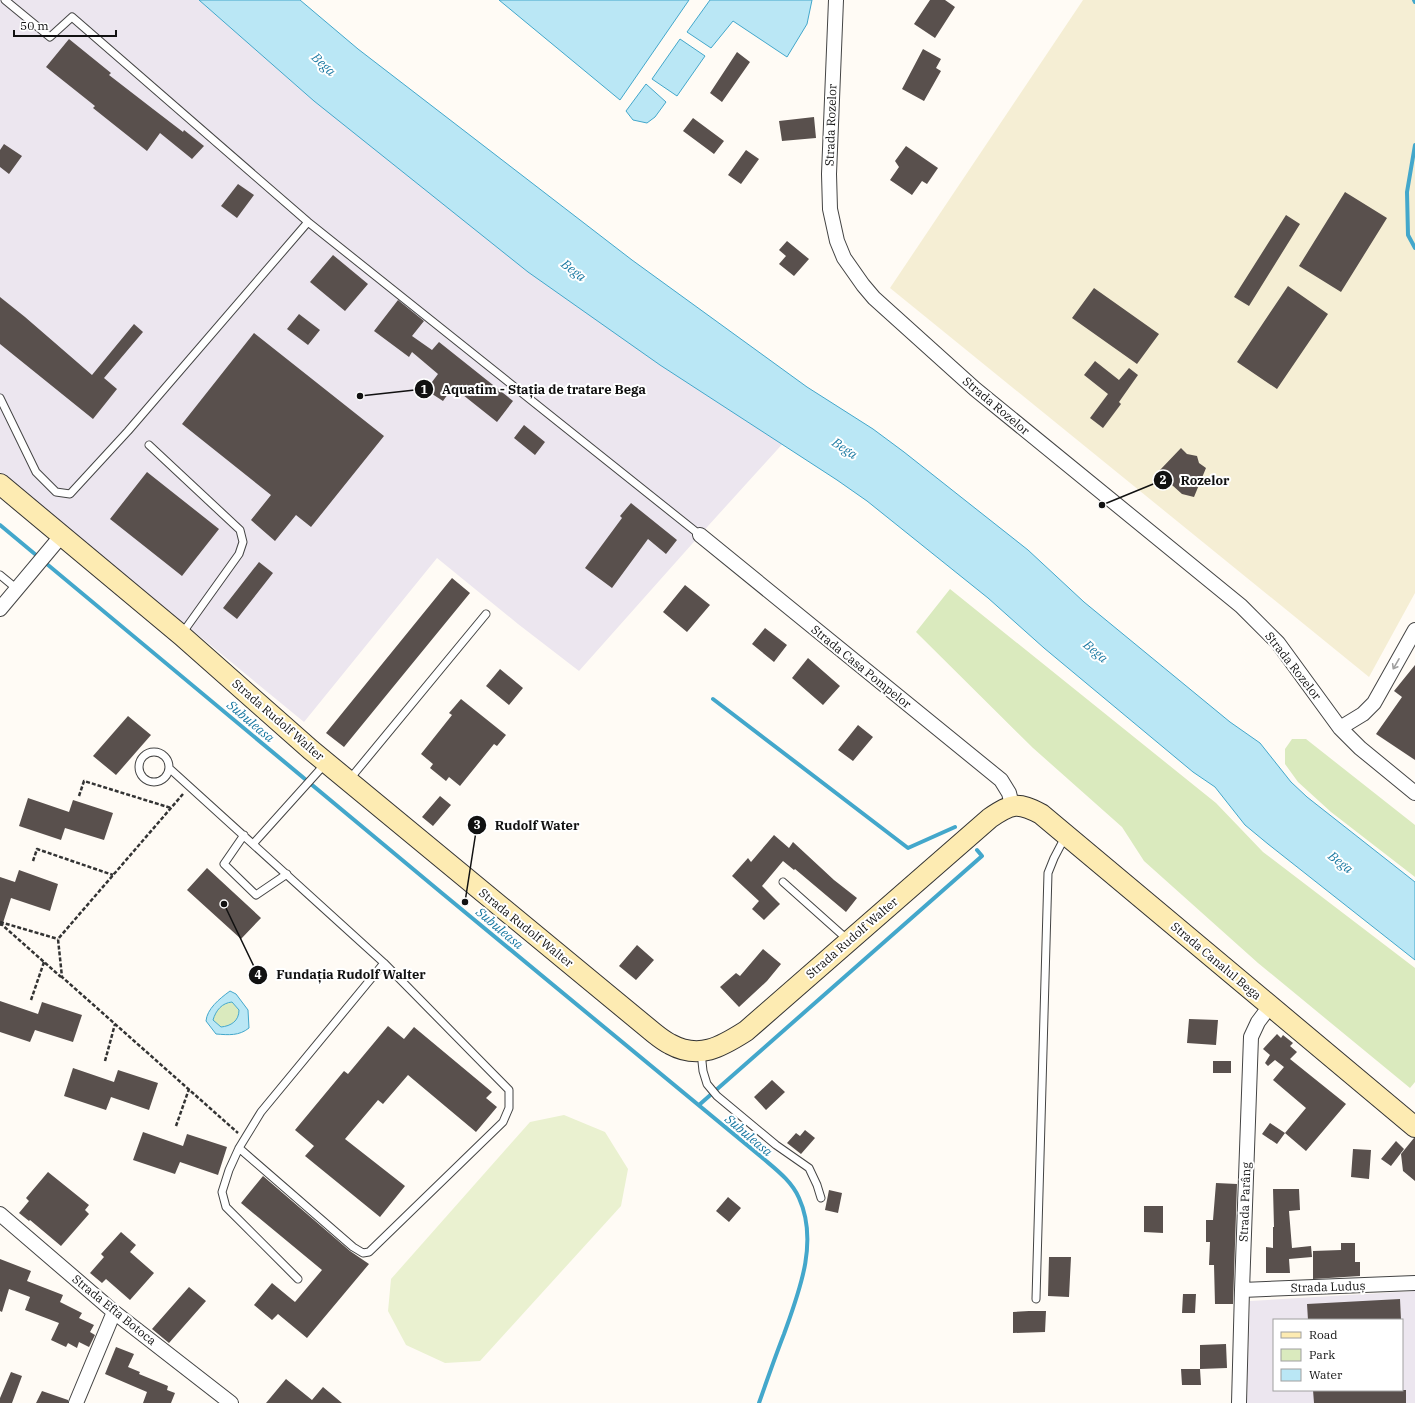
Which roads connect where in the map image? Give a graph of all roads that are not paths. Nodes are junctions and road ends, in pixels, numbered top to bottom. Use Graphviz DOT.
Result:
graph roads {
  1 [pos="5,0"];
  2 [pos="836,0"];
  3 [pos="308,222"];
  4 [pos="0,398"];
  5 [pos="149,445"];
  6 [pos="0,484"];
  7 [pos="62,535"];
  8 [pos="700,535"];
  9 [pos="0,575"];
  10 [pos="17,589"];
  11 [pos="0,609"];
  12 [pos="486,614"];
  13 [pos="1415,630"];
  14 [pos="181,635"];
  15 [pos="1340,728"];
  16 [pos="323,765"];
  17 [pos="169,768"];
  18 [pos="348,781"];
  19 [pos="1415,793"];
  20 [pos="1012,806"];
  21 [pos="244,835"];
  22 [pos="1065,835"];
  23 [pos="253,844"];
  24 [pos="287,874"];
  25 [pos="783,882"];
  26 [pos="849,941"];
  27 [pos="384,963"];
  28 [pos="1270,1006"];
  29 [pos="701,1051"];
  30 [pos="1415,1127"];
  31 [pos="239,1148"];
  32 [pos="820,1198"];
  33 [pos="0,1214"];
  34 [pos="298,1279"];
  35 [pos="1415,1283"];
  36 [pos="1242,1290"];
  37 [pos="1036,1299"];
  38 [pos="114,1312"];
  39 [pos="76,1403"];
  40 [pos="231,1403"];
  41 [pos="1239,1403"];
  1 -- 3 [label="lane"];
  2 -- 15 [label="street, Strada Rozelor"];
  3 -- 4 [label="lane"];
  3 -- 8 [label="lane"];
  5 -- 14 [label="lane"];
  6 -- 7 [label="street, Strada Rudolf Walter"];
  7 -- 10 [label="street"];
  7 -- 14 [label="street, Strada Rudolf Walter"];
  8 -- 20 [label="street, Strada Casa Pompelor"];
  9 -- 10 [label="lane"];
  10 -- 11 [label="street"];
  12 -- 18 [label="lane"];
  13 -- 15 [label="street, one-way"];
  14 -- 16 [label="street, Strada Rudolf Walter"];
  15 -- 19 [label="street, Strada Rozelor"];
  16 -- 18 [label="street, Strada Rudolf Walter"];
  16 -- 23 [label="lane"];
  17 -- 17 [label="lane"];
  17 -- 21 [label="lane"];
  18 -- 29 [label="street, Strada Rudolf Walter"];
  20 -- 22 [label="street, Strada Canalul Bega"];
  20 -- 26 [label="street, Strada Rudolf Walter"];
  21 -- 23 [label="lane"];
  21 -- 24 [label="lane"];
  22 -- 28 [label="street, Strada Canalul Bega"];
  22 -- 37 [label="lane"];
  23 -- 24 [label="lane"];
  24 -- 27 [label="lane"];
  25 -- 26 [label="lane"];
  26 -- 29 [label="street, Strada Rudolf Walter"];
  27 -- 31 [label="lane"];
  27 -- 31 [label="lane"];
  28 -- 30 [label="street, Strada Canalul Bega"];
  28 -- 36 [label="street, Strada Parâng"];
  29 -- 32 [label="lane"];
  31 -- 34 [label="lane"];
  33 -- 38 [label="street, Strada Efta Botoca"];
  35 -- 36 [label="street, Strada Luduș"];
  36 -- 41 [label="street, Strada Parâng"];
  38 -- 39 [label="street"];
  38 -- 40 [label="street, Strada Efta Botoca"];
}
